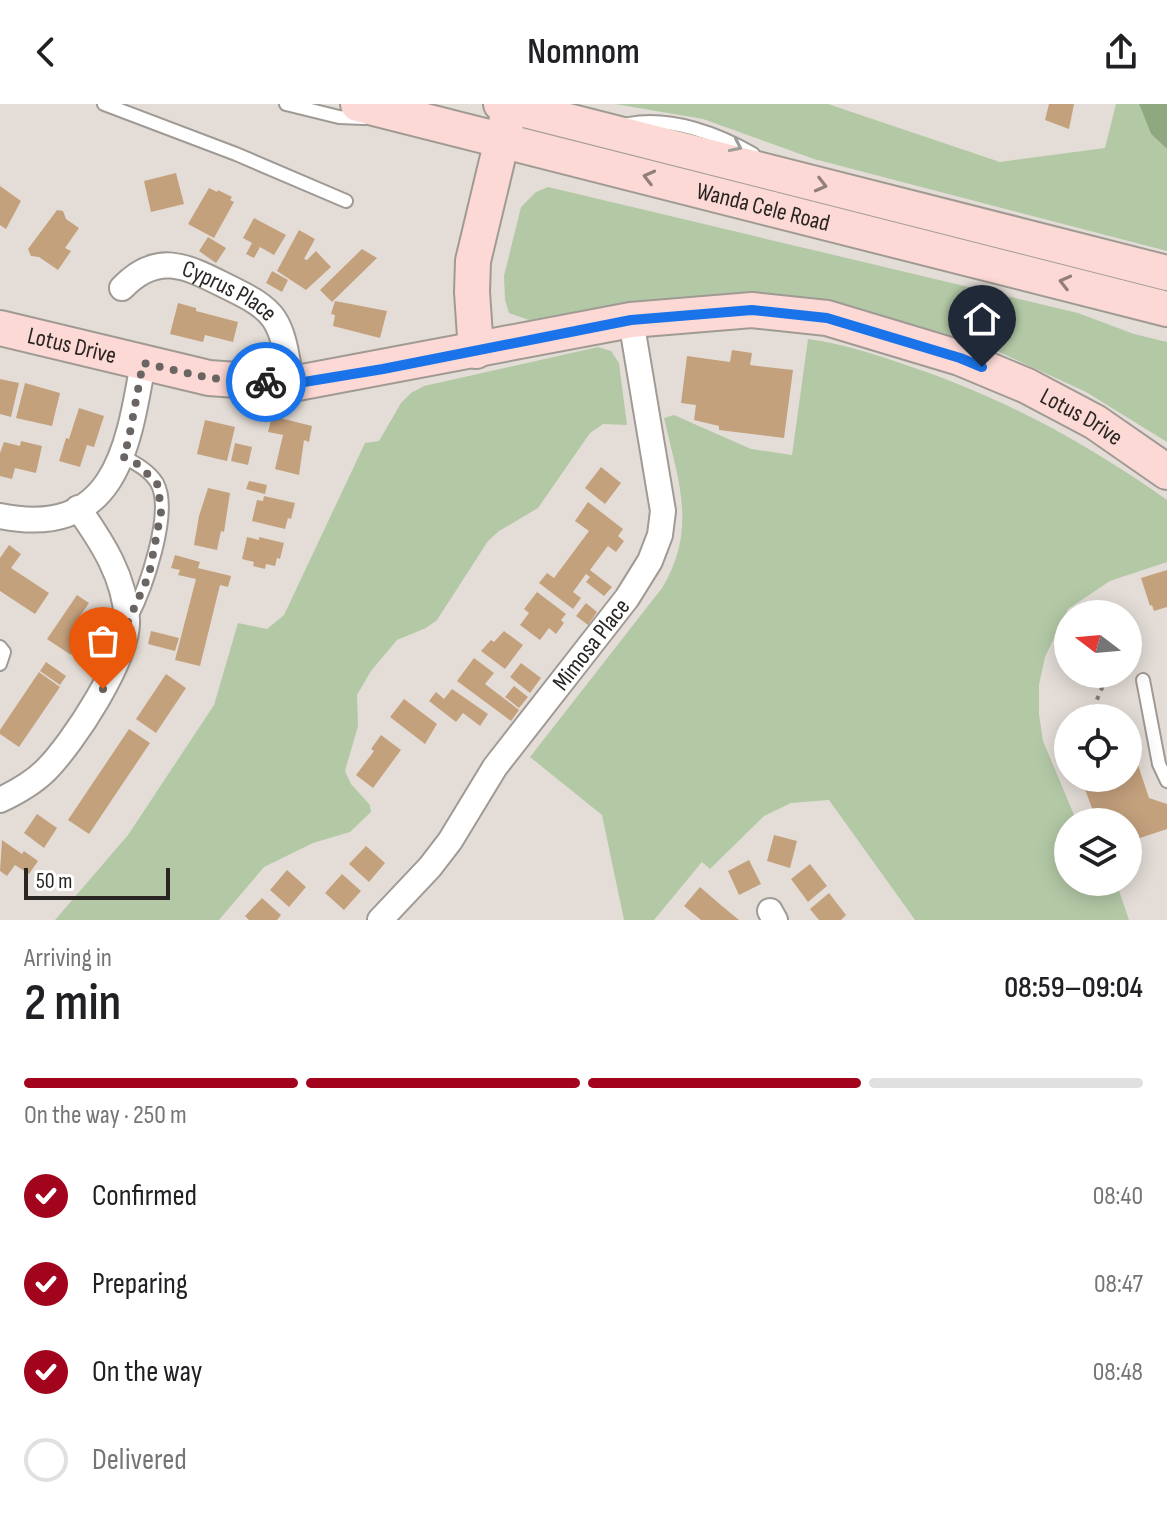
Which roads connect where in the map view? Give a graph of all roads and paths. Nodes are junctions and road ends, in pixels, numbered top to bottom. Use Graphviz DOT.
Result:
graph roads {
  1 [pos="104,104"];
  2 [pos="286,104"];
  3 [pos="358,104"];
  4 [pos="506,105"];
  5 [pos="395,114"];
  6 [pos="502,140"];
  7 [pos="346,201"];
  8 [pos="1167,273"];
  9 [pos="122,288"];
  10 [pos="1157,314"];
  11 [pos="631,320"];
  12 [pos="0,328"];
  13 [pos="476,351"];
  14 [pos="143,363"];
  15 [pos="292,384"];
  16 [pos="122,456"];
  17 [pos="1167,472"];
  18 [pos="78,508"];
  19 [pos="0,516"];
  20 [pos="127,624"];
  21 [pos="0,647"];
  22 [pos="0,664"];
  23 [pos="1143,680"];
  24 [pos="1167,781"];
  25 [pos="0,800"];
  26 [pos="380,920"];
  1 -- 7 [label="lane"];
  2 -- 5 [label="lane"];
  3 -- 5 [label="street, Wanda Cele Road"];
  4 -- 6 [label="street"];
  4 -- 8 [label="street, Wanda Cele Road, one-way"];
  5 -- 6 [label="street, Wanda Cele Road"];
  10 -- 6 [label="street, Wanda Cele Road, one-way"];
  6 -- 13 [label="street"];
  9 -- 15 [label="street, Cyprus Place"];
  11 -- 13 [label="street, Lotus Drive"];
  11 -- 17 [label="street, Lotus Drive"];
  11 -- 26 [label="street, Mimosa Place"];
  12 -- 14 [label="street, Lotus Drive"];
  13 -- 15 [label="street, Lotus Drive"];
  14 -- 15 [label="street, Lotus Drive"];
  14 -- 16 [label="street"];
  16 -- 18 [label="street"];
  16 -- 20 [label="lane"];
  18 -- 19 [label="street"];
  18 -- 20 [label="street"];
  20 -- 25 [label="street"];
  21 -- 22 [label="lane"];
  23 -- 24 [label="lane"];
}
